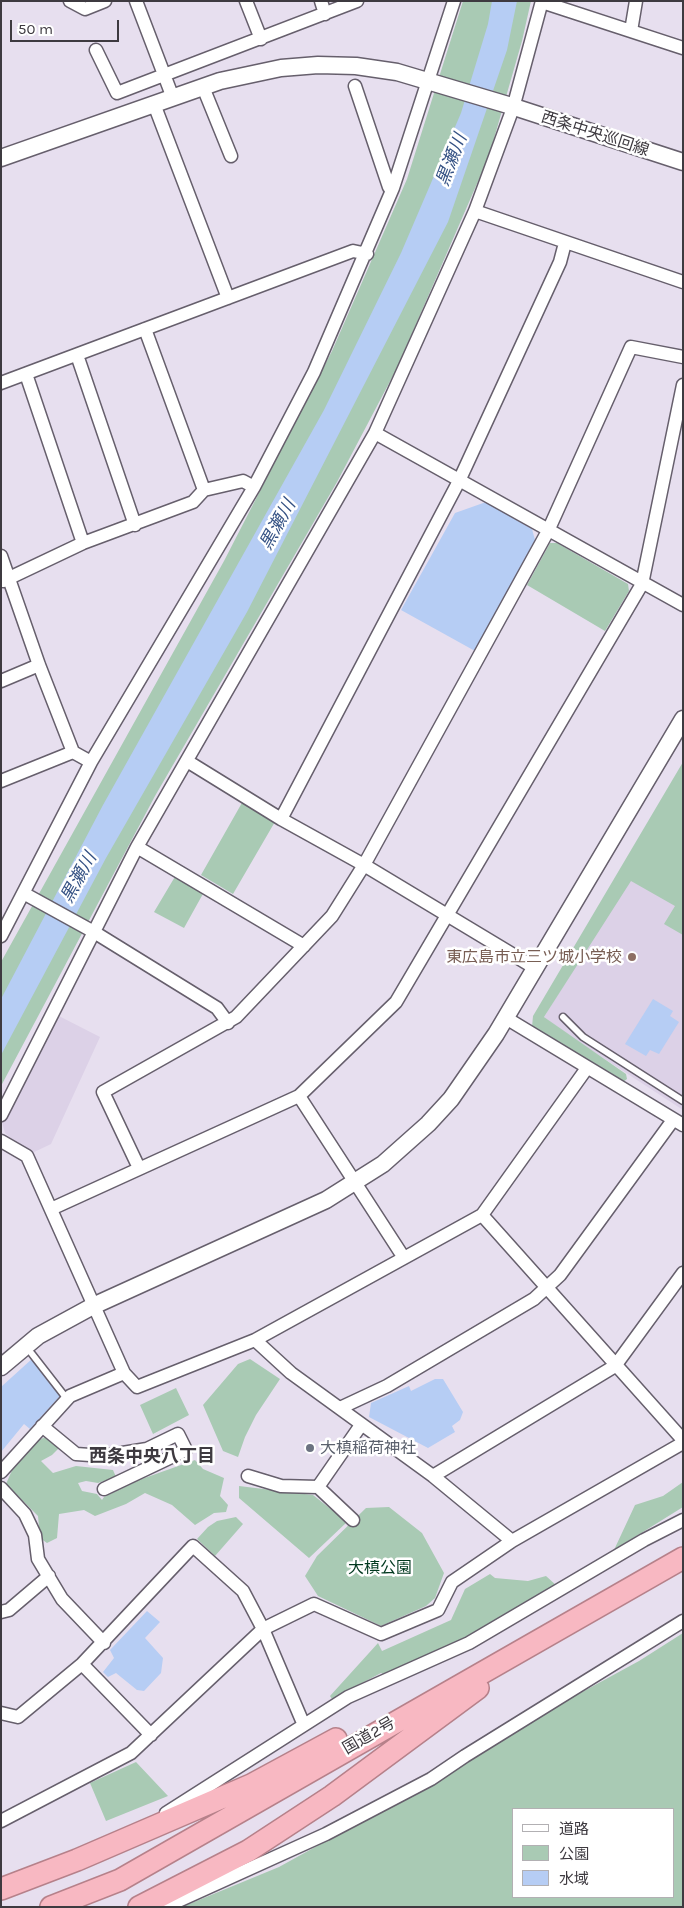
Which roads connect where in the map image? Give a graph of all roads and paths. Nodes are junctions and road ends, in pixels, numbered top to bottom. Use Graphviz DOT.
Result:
graph roads {
  1 [pos="70,1"];
  2 [pos="105,1"];
  3 [pos="136,1"];
  4 [pos="246,1"];
  5 [pos="320,1"];
  6 [pos="357,1"];
  7 [pos="454,1"];
  8 [pos="636,1"];
  9 [pos="542,2"];
  10 [pos="325,14"];
  11 [pos="631,31"];
  12 [pos="261,39"];
  13 [pos="683,48"];
  14 [pos="96,50"];
  15 [pos="164,74"];
  16 [pos="431,83"];
  17 [pos="355,86"];
  18 [pos="204,87"];
  19 [pos="173,98"];
  20 [pos="154,104"];
  21 [pos="510,106"];
  22 [pos="230,156"];
  23 [pos="1,158"];
  24 [pos="683,162"];
  25 [pos="394,188"];
  26 [pos="475,211"];
  27 [pos="565,243"];
  28 [pos="366,254"];
  29 [pos="683,282"];
  30 [pos="228,298"];
  31 [pos="145,329"];
  32 [pos="77,355"];
  33 [pos="683,357"];
  34 [pos="26,374"];
  35 [pos="1,384"];
  36 [pos="683,385"];
  37 [pos="375,433"];
  38 [pos="459,481"];
  39 [pos="254,487"];
  40 [pos="204,490"];
  41 [pos="134,525"];
  42 [pos="548,531"];
  43 [pos="83,543"];
  44 [pos="1,556"];
  45 [pos="5,580"];
  46 [pos="642,584"];
  47 [pos="683,605"];
  48 [pos="39,665"];
  49 [pos="1,681"];
  50 [pos="683,719"];
  51 [pos="73,752"];
  52 [pos="188,761"];
  53 [pos="91,762"];
  54 [pos="2,778"];
  55 [pos="281,819"];
  56 [pos="137,847"];
  57 [pos="364,865"];
  58 [pos="28,896"];
  59 [pos="446,916"];
  60 [pos="92,931"];
  61 [pos="1,936"];
  62 [pos="304,946"];
  63 [pos="535,968"];
  64 [pos="562,1017"];
  65 [pos="506,1018"];
  66 [pos="228,1023"];
  67 [pos="587,1068"];
  68 [pos="299,1096"];
  69 [pos="683,1101"];
  70 [pos="1,1115"];
  71 [pos="678,1122"];
  72 [pos="1,1141"];
  73 [pos="139,1168"];
  74 [pos="355,1183"];
  75 [pos="51,1209"];
  76 [pos="482,1215"];
  77 [pos="404,1258"];
  78 [pos="683,1274"];
  79 [pos="548,1286"];
  80 [pos="93,1306"];
  81 [pos="255,1340"];
  82 [pos="32,1354"];
  83 [pos="616,1366"];
  84 [pos="1,1367"];
  85 [pos="124,1373"];
  86 [pos="67,1399"];
  87 [pos="340,1408"];
  88 [pos="361,1425"];
  89 [pos="42,1426"];
  90 [pos="683,1442"];
  91 [pos="1,1472"];
  92 [pos="248,1476"];
  93 [pos="434,1476"];
  94 [pos="318,1487"];
  95 [pos="1,1488"];
  96 [pos="104,1489"];
  97 [pos="353,1520"];
  98 [pos="683,1520"];
  99 [pos="512,1541"];
  100 [pos="683,1558"];
  101 [pos="49,1576"];
  102 [pos="1,1612"];
  103 [pos="582,1614"];
  104 [pos="683,1622"];
  105 [pos="263,1629"];
  106 [pos="104,1642"];
  107 [pos="82,1664"];
  108 [pos="1,1713"];
  109 [pos="304,1723"];
  110 [pos="151,1735"];
  111 [pos="3,1818"];
  112 [pos="77,1860"];
  113 [pos="1,1889"];
  114 [pos="154,1905"];
  115 [pos="51,1907"];
  1 -- 2 [label="street"];
  3 -- 15 [label="street"];
  4 -- 12 [label="street"];
  5 -- 10 [label="street"];
  6 -- 10 [label="street"];
  7 -- 16 [label="street"];
  8 -- 11 [label="street"];
  9 -- 11 [label="street"];
  9 -- 21 [label="street"];
  10 -- 12 [label="street"];
  11 -- 13 [label="street"];
  12 -- 15 [label="street"];
  14 -- 15 [label="street"];
  15 -- 19 [label="street"];
  16 -- 18 [label="street, 西条中央巡回線"];
  16 -- 21 [label="street, 西条中央巡回線"];
  16 -- 25 [label="street"];
  17 -- 25 [label="street"];
  18 -- 19 [label="street, 西条中央巡回線"];
  18 -- 22 [label="street"];
  19 -- 20 [label="street, 西条中央巡回線"];
  20 -- 23 [label="street, 西条中央巡回線"];
  20 -- 30 [label="street"];
  21 -- 24 [label="street, 西条中央巡回線"];
  21 -- 26 [label="street"];
  25 -- 28 [label="street"];
  26 -- 27 [label="street"];
  26 -- 37 [label="street"];
  27 -- 29 [label="street"];
  27 -- 38 [label="street"];
  28 -- 30 [label="street"];
  28 -- 39 [label="street"];
  30 -- 31 [label="street"];
  31 -- 32 [label="street"];
  31 -- 40 [label="street"];
  32 -- 34 [label="street"];
  32 -- 41 [label="street"];
  33 -- 42 [label="street"];
  34 -- 35 [label="street"];
  34 -- 43 [label="street"];
  36 -- 46 [label="street"];
  37 -- 38 [label="street"];
  37 -- 52 [label="street"];
  38 -- 42 [label="street"];
  38 -- 55 [label="street"];
  39 -- 40 [label="street"];
  39 -- 53 [label="street"];
  40 -- 41 [label="street"];
  41 -- 43 [label="street"];
  42 -- 46 [label="street"];
  42 -- 57 [label="street"];
  43 -- 45 [label="street"];
  44 -- 45 [label="street"];
  45 -- 48 [label="street"];
  46 -- 47 [label="street"];
  46 -- 59 [label="street"];
  48 -- 49 [label="street"];
  48 -- 51 [label="street"];
  50 -- 63 [label="street"];
  51 -- 53 [label="street"];
  51 -- 54 [label="street"];
  52 -- 55 [label="street"];
  52 -- 56 [label="street"];
  53 -- 58 [label="street"];
  55 -- 57 [label="street"];
  56 -- 60 [label="street"];
  56 -- 62 [label="street"];
  57 -- 59 [label="street"];
  57 -- 62 [label="street"];
  58 -- 60 [label="street"];
  58 -- 61 [label="street"];
  59 -- 63 [label="street"];
  59 -- 68 [label="street"];
  60 -- 66 [label="street"];
  60 -- 70 [label="street"];
  62 -- 66 [label="street"];
  63 -- 65 [label="street"];
  64 -- 69 [label="lane"];
  65 -- 67 [label="street"];
  65 -- 74 [label="street"];
  66 -- 73 [label="street"];
  67 -- 71 [label="street"];
  67 -- 76 [label="street"];
  68 -- 73 [label="street"];
  68 -- 74 [label="street"];
  71 -- 79 [label="street"];
  72 -- 75 [label="street"];
  73 -- 75 [label="street"];
  74 -- 77 [label="street"];
  74 -- 80 [label="street"];
  75 -- 80 [label="street"];
  76 -- 77 [label="street"];
  76 -- 79 [label="street"];
  77 -- 81 [label="street"];
  78 -- 83 [label="street"];
  79 -- 83 [label="street"];
  79 -- 87 [label="street"];
  80 -- 84 [label="street"];
  80 -- 85 [label="street"];
  81 -- 85 [label="street"];
  81 -- 87 [label="street"];
  82 -- 86 [label="lane"];
  83 -- 90 [label="street"];
  83 -- 93 [label="street"];
  85 -- 86 [label="street"];
  86 -- 89 [label="street"];
  87 -- 88 [label="street"];
  88 -- 93 [label="street"];
  88 -- 94 [label="street"];
  89 -- 91 [label="street"];
  89 -- 96 [label="street"];
  90 -- 99 [label="street"];
  92 -- 94 [label="street"];
  93 -- 99 [label="street"];
  94 -- 97 [label="street"];
  95 -- 101 [label="street"];
  98 -- 109 [label="street"];
  99 -- 105 [label="street"];
  100 -- 103 [label="highway, 国道2号"];
  101 -- 102 [label="street"];
  101 -- 106 [label="street"];
  103 -- 112 [label="highway"];
  103 -- 114 [label="highway"];
  103 -- 115 [label="highway, 国道2号"];
  104 -- 114 [label="street"];
  105 -- 106 [label="street"];
  105 -- 109 [label="street"];
  105 -- 110 [label="street"];
  106 -- 107 [label="street"];
  107 -- 108 [label="street"];
  107 -- 110 [label="street"];
  109 -- 112 [label="street"];
  110 -- 111 [label="street"];
  112 -- 113 [label="highway"];
}
